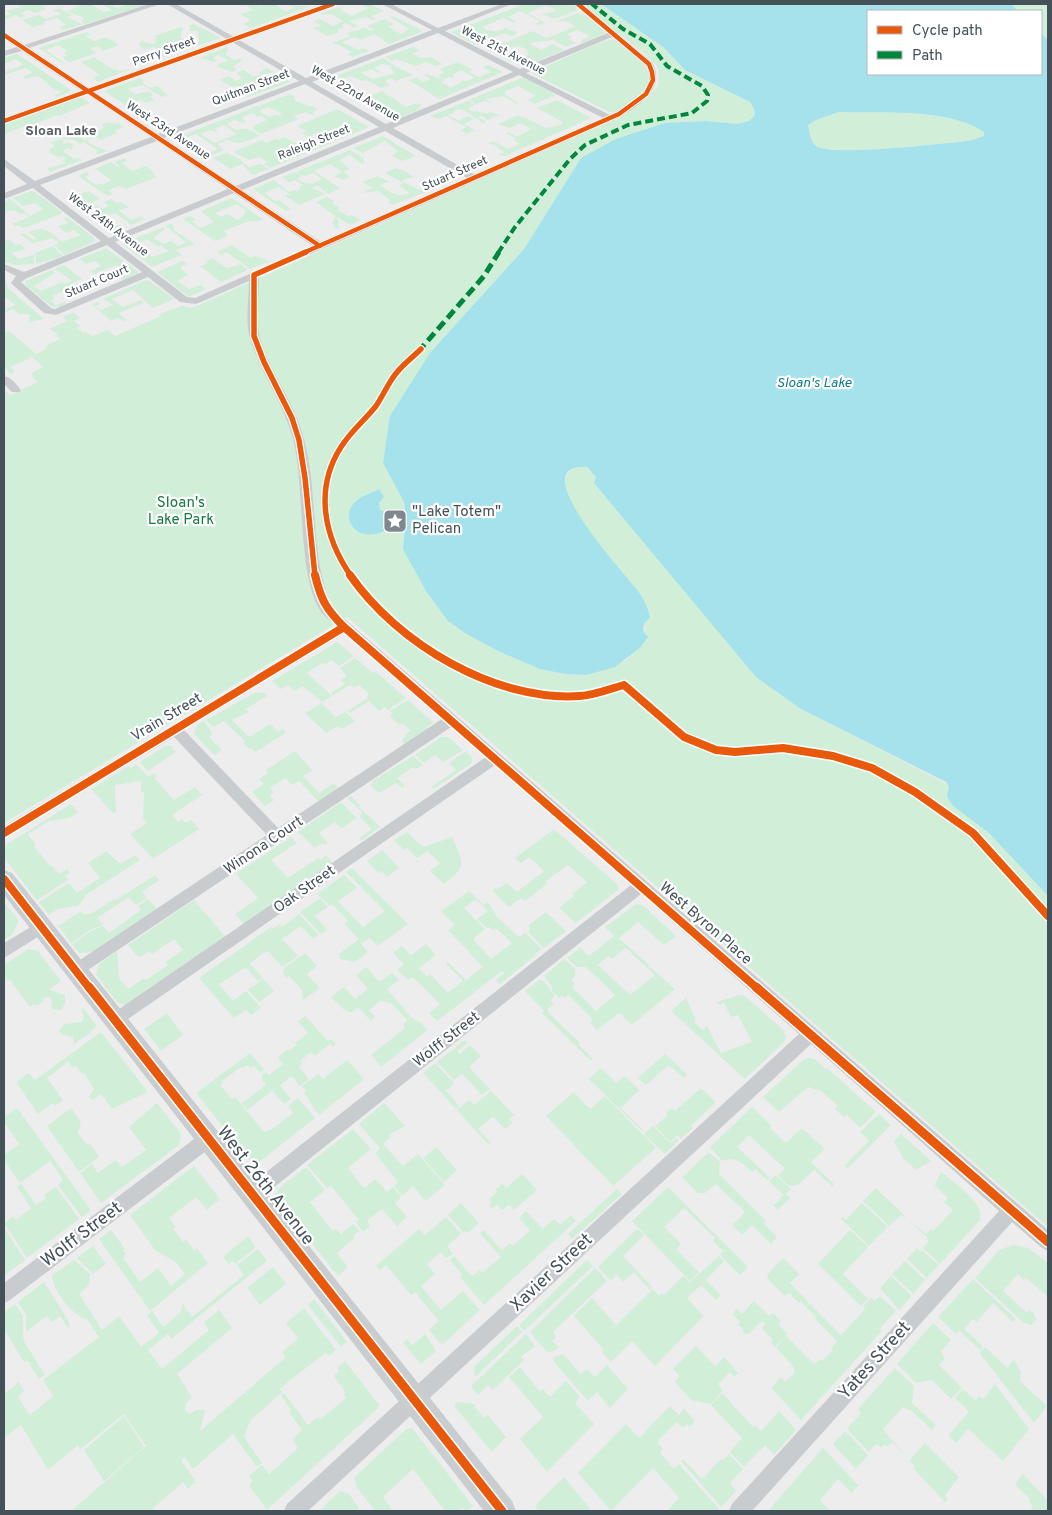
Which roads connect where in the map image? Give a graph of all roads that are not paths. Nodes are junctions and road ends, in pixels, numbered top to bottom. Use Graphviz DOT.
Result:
graph roads {
  1 [pos="156,4"];
  2 [pos="171,4"];
  3 [pos="333,4"];
  4 [pos="386,4"];
  5 [pos="508,4"];
  6 [pos="578,4"];
  7 [pos="438,30"];
  8 [pos="613,34"];
  9 [pos="4,35"];
  10 [pos="233,39"];
  11 [pos="23,48"];
  12 [pos="4,54"];
  13 [pos="521,72"];
  14 [pos="306,81"];
  15 [pos="87,91"];
  16 [pos="610,118"];
  17 [pos="4,121"];
  18 [pos="387,127"];
  19 [pos="158,137"];
  20 [pos="4,162"];
  21 [pos="474,178"];
  22 [pos="34,185"];
  23 [pos="235,189"];
  24 [pos="4,196"];
  25 [pos="108,241"];
  26 [pos="320,246"];
  27 [pos="4,267"];
  28 [pos="150,273"];
  29 [pos="254,275"];
  30 [pos="24,276"];
  31 [pos="199,300"];
  32 [pos="4,379"];
  33 [pos="16,390"];
  34 [pos="344,627"];
  35 [pos="451,720"];
  36 [pos="175,729"];
  37 [pos="495,758"];
  38 [pos="4,833"];
  39 [pos="277,836"];
  40 [pos="4,879"];
  41 [pos="641,886"];
  42 [pos="42,927"];
  43 [pos="4,951"];
  44 [pos="76,971"];
  45 [pos="116,1021"];
  46 [pos="811,1034"];
  47 [pos="208,1139"];
  48 [pos="252,1194"];
  49 [pos="1012,1210"];
  50 [pos="1048,1242"];
  51 [pos="4,1294"];
  52 [pos="415,1400"];
  53 [pos="294,1511"];
  54 [pos="502,1511"];
  55 [pos="739,1511"];
  1 -- 11 [label="street"];
  2 -- 10 [label="street, West 22nd Avenue"];
  3 -- 10 [label="street, Perry Street"];
  4 -- 7 [label="street, West 21st Avenue"];
  5 -- 7 [label="street, Quitman Street"];
  6 -- 8 [label="street"];
  7 -- 13 [label="street, West 21st Avenue"];
  7 -- 14 [label="street, Quitman Street"];
  8 -- 13 [label="street, Raleigh Street"];
  8 -- 16 [label="street, Stuart Street"];
  9 -- 11 [label="street, West 23rd Avenue"];
  10 -- 14 [label="street, West 22nd Avenue"];
  10 -- 15 [label="street, Perry Street"];
  11 -- 12 [label="street"];
  11 -- 15 [label="street, West 23rd Avenue"];
  13 -- 16 [label="street, West 21st Avenue"];
  13 -- 18 [label="street, Raleigh Street"];
  14 -- 18 [label="street, West 22nd Avenue"];
  14 -- 19 [label="street, Quitman Street"];
  15 -- 17 [label="street, Perry Street"];
  15 -- 19 [label="street, West 23rd Avenue"];
  16 -- 21 [label="street, Stuart Street"];
  18 -- 21 [label="street, West 22nd Avenue"];
  18 -- 23 [label="street, Raleigh Street"];
  19 -- 22 [label="street, Quitman Street"];
  19 -- 23 [label="street, West 23rd Avenue"];
  20 -- 22 [label="street, West 24th Avenue"];
  21 -- 26 [label="street, Stuart Street"];
  22 -- 24 [label="street, Quitman Street"];
  22 -- 25 [label="street, West 24th Avenue"];
  23 -- 25 [label="street, Raleigh Street"];
  23 -- 26 [label="street, West 23rd Avenue"];
  25 -- 28 [label="street, West 24th Avenue"];
  25 -- 30 [label="street, Raleigh Street"];
  26 -- 29 [label="street, Stuart Street"];
  27 -- 30 [label="street"];
  28 -- 30 [label="street, Stuart Court"];
  28 -- 31 [label="street, West 24th Avenue"];
  29 -- 31 [label="street, Stuart Street"];
  29 -- 34 [label="street"];
  32 -- 33 [label="street"];
  34 -- 35 [label="street, West Byron Place"];
  34 -- 36 [label="street, Vrain Street"];
  35 -- 37 [label="street, West Byron Place"];
  35 -- 39 [label="street, Winona Court"];
  36 -- 38 [label="street, Vrain Street"];
  36 -- 39 [label="street"];
  37 -- 41 [label="street, West Byron Place"];
  37 -- 45 [label="street, Oak Street"];
  39 -- 44 [label="street, Winona Court"];
  40 -- 42 [label="street, West 26th Avenue"];
  41 -- 46 [label="street, West Byron Place"];
  41 -- 48 [label="street, Wolff Street"];
  42 -- 43 [label="street"];
  42 -- 44 [label="street, West 26th Avenue"];
  44 -- 45 [label="street, West 26th Avenue"];
  45 -- 47 [label="street, West 26th Avenue"];
  46 -- 49 [label="street, West Byron Place"];
  46 -- 52 [label="street, Xavier Street"];
  47 -- 48 [label="street, West 26th Avenue"];
  47 -- 51 [label="street, Wolff Street"];
  48 -- 52 [label="street, West 26th Avenue"];
  49 -- 50 [label="street, West Byron Place"];
  49 -- 55 [label="street, Yates Street"];
  52 -- 53 [label="street, Xavier Street"];
  52 -- 54 [label="street, West 26th Avenue"];
}
